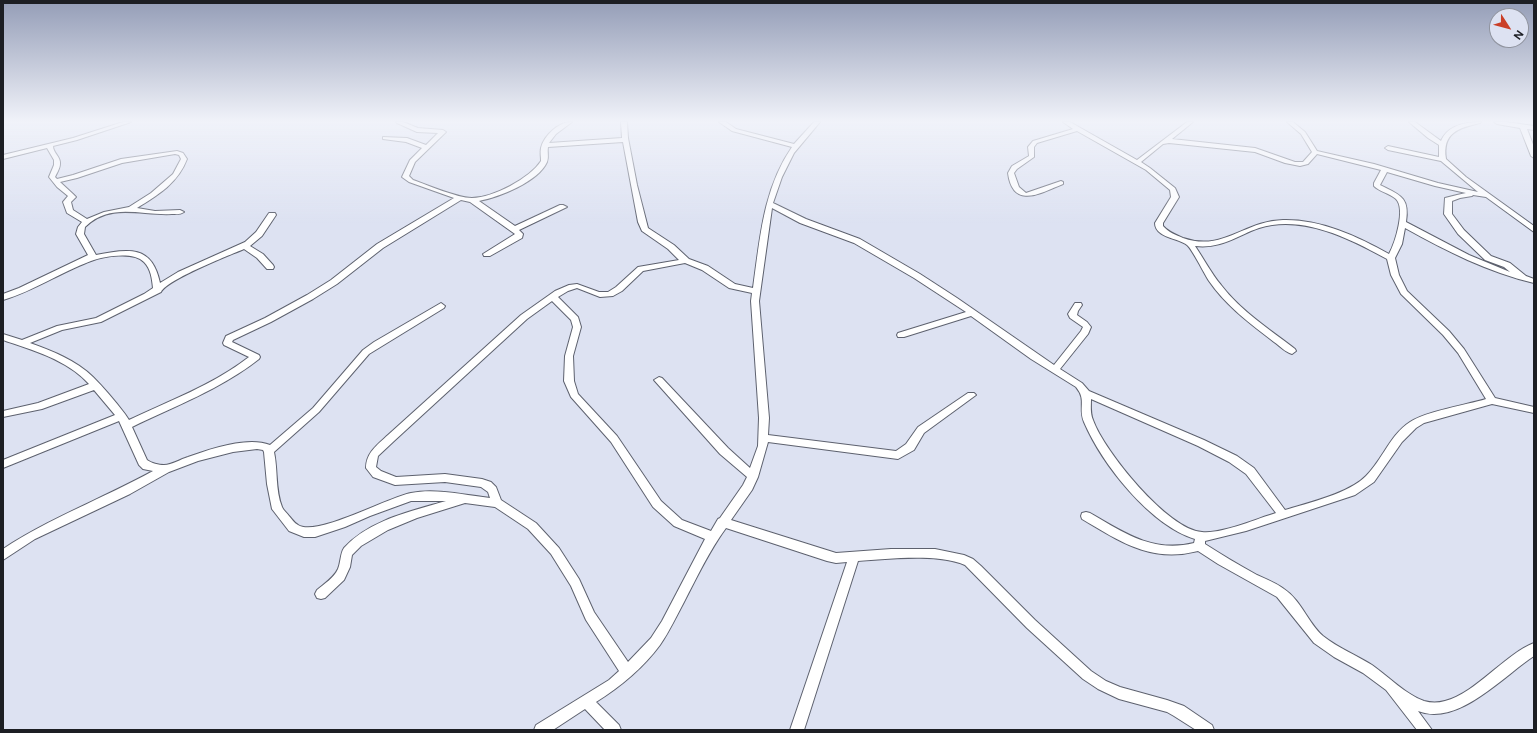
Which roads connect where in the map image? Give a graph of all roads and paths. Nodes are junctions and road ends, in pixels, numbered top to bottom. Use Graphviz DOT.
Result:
graph roads {
  1 [pos="54,156"];
  2 [pos="149,156"];
  3 [pos="183,156"];
  4 [pos="417,156"];
  5 [pos="544,156"];
  6 [pos="629,156"];
  7 [pos="789,156"];
  8 [pos="1032,156"];
  9 [pos="1127,156"];
  10 [pos="1146,156"];
  11 [pos="1276,156"];
  12 [pos="1312,156"];
  13 [pos="1332,156"];
  14 [pos="1426,156"];
  15 [pos="1441,156"];
  16 [pos="1443,160"];
  17 [pos="1138,162"];
  18 [pos="1385,169"];
  19 [pos="55,181"];
  20 [pos="1061,183"];
  21 [pos="1485,196"];
  22 [pos="460,198"];
  23 [pos="472,200"];
  24 [pos="769,204"];
  25 [pos="563,207"];
  26 [pos="130,209"];
  27 [pos="180,212"];
  28 [pos="272,216"];
  29 [pos="86,222"];
  30 [pos="1403,224"];
  31 [pos="514,229"];
  32 [pos="1534,230"];
  33 [pos="1190,244"];
  34 [pos="245,246"];
  35 [pos="487,254"];
  36 [pos="90,258"];
  37 [pos="1392,258"];
  38 [pos="686,261"];
  39 [pos="270,268"];
  40 [pos="1523,278"];
  41 [pos="1534,281"];
  42 [pos="158,290"];
  43 [pos="755,291"];
  44 [pos="3,297"];
  45 [pos="553,297"];
  46 [pos="1078,305"];
  47 [pos="441,306"];
  48 [pos="972,313"];
  49 [pos="901,335"];
  50 [pos="3,337"];
  51 [pos="23,344"];
  52 [pos="1292,351"];
  53 [pos="1054,370"];
  54 [pos="659,380"];
  55 [pos="96,385"];
  56 [pos="1086,393"];
  57 [pos="971,396"];
  58 [pos="1492,401"];
  59 [pos="1534,410"];
  60 [pos="3,414"];
  61 [pos="124,420"];
  62 [pos="764,438"];
  63 [pos="270,451"];
  64 [pos="3,464"];
  65 [pos="165,469"];
  66 [pos="753,477"];
  67 [pos="466,499"];
  68 [pos="497,503"];
  69 [pos="1283,515"];
  70 [pos="1086,516"];
  71 [pos="722,522"];
  72 [pos="713,537"];
  73 [pos="1200,542"];
  74 [pos="5,552"];
  75 [pos="854,557"];
  76 [pos="321,594"];
  77 [pos="1534,649"];
  78 [pos="627,672"];
  79 [pos="1390,686"];
  80 [pos="587,702"];
  81 [pos="542,730"];
  82 [pos="614,730"];
  83 [pos="797,730"];
  84 [pos="1207,730"];
  85 [pos="1425,730"];
  1 -- 19 [label="street"];
  2 -- 19 [label="street"];
  3 -- 26 [label="street"];
  4 -- 22 [label="street"];
  5 -- 23 [label="street"];
  6 -- 38 [label="street"];
  7 -- 24 [label="street"];
  8 -- 20 [label="street"];
  9 -- 17 [label="street"];
  10 -- 17 [label="street"];
  11 -- 12 [label="street"];
  13 -- 18 [label="street"];
  14 -- 16 [label="street"];
  15 -- 16 [label="street"];
  16 -- 21 [label="street"];
  17 -- 33 [label="street"];
  18 -- 21 [label="street"];
  18 -- 30 [label="street"];
  19 -- 29 [label="street"];
  21 -- 32 [label="street"];
  21 -- 40 [label="street"];
  22 -- 23 [label="street"];
  22 -- 61 [label="street"];
  23 -- 31 [label="street"];
  24 -- 43 [label="street"];
  24 -- 48 [label="street"];
  25 -- 31 [label="street"];
  26 -- 27 [label="street"];
  26 -- 29 [label="street"];
  28 -- 34 [label="street"];
  29 -- 36 [label="street"];
  30 -- 37 [label="street"];
  30 -- 40 [label="street"];
  31 -- 35 [label="street"];
  33 -- 37 [label="street"];
  33 -- 52 [label="street"];
  34 -- 39 [label="street"];
  34 -- 42 [label="street"];
  36 -- 42 [label="street"];
  36 -- 44 [label="street"];
  37 -- 58 [label="street"];
  38 -- 43 [label="street"];
  38 -- 45 [label="street"];
  40 -- 41 [label="street"];
  42 -- 51 [label="street"];
  43 -- 62 [label="street"];
  45 -- 68 [label="street"];
  45 -- 72 [label="street"];
  46 -- 53 [label="street"];
  47 -- 63 [label="street"];
  48 -- 49 [label="street"];
  48 -- 53 [label="street"];
  50 -- 51 [label="street"];
  51 -- 55 [label="street"];
  53 -- 56 [label="street"];
  54 -- 66 [label="street"];
  55 -- 60 [label="street"];
  55 -- 61 [label="street"];
  56 -- 69 [label="street"];
  56 -- 73 [label="street"];
  57 -- 62 [label="street"];
  58 -- 59 [label="street"];
  58 -- 69 [label="street"];
  61 -- 64 [label="street"];
  61 -- 65 [label="street"];
  62 -- 66 [label="street"];
  63 -- 65 [label="street"];
  63 -- 67 [label="street"];
  65 -- 74 [label="street"];
  66 -- 71 [label="street"];
  67 -- 68 [label="street"];
  67 -- 76 [label="street"];
  68 -- 78 [label="street"];
  69 -- 73 [label="street"];
  70 -- 73 [label="street"];
  71 -- 72 [label="street"];
  71 -- 75 [label="street"];
  72 -- 78 [label="street"];
  73 -- 79 [label="street"];
  75 -- 83 [label="street"];
  75 -- 84 [label="street"];
  77 -- 79 [label="street"];
  78 -- 80 [label="street"];
  79 -- 85 [label="street"];
  80 -- 81 [label="street"];
  80 -- 82 [label="street"];
}
